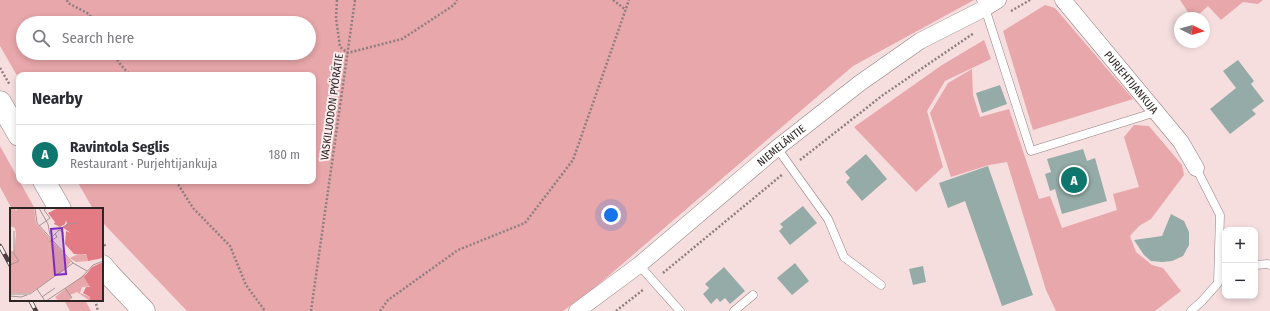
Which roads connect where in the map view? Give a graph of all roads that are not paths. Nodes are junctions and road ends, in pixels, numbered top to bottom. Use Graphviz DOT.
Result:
graph roads {
  1 [pos="1063,0"];
  2 [pos="989,8"];
  3 [pos="0,102"];
  4 [pos="1156,112"];
  5 [pos="16,131"];
  6 [pos="777,148"];
  7 [pos="1196,168"];
  8 [pos="46,184"];
  9 [pos="59,208"];
  10 [pos="639,264"];
  11 [pos="1258,265"];
  12 [pos="1270,265"];
  13 [pos="103,267"];
  14 [pos="1222,267"];
  15 [pos="881,285"];
  16 [pos="753,295"];
  17 [pos="144,311"];
  18 [pos="577,311"];
  19 [pos="680,311"];
  20 [pos="734,311"];
  21 [pos="1191,311"];
  1 -- 4 [label="street, PURJEHTIJANKUJA"];
  2 -- 4 [label="lane"];
  2 -- 6 [label="street, NIEMELÄNTIE"];
  3 -- 5 [label="main road"];
  4 -- 7 [label="street, PURJEHTIJANKUJA"];
  6 -- 10 [label="street, NIEMELÄNTIE"];
  6 -- 15 [label="lane"];
  7 -- 14 [label="lane"];
  8 -- 9 [label="main road"];
  10 -- 18 [label="street, NIEMELÄNTIE"];
  10 -- 19 [label="lane"];
  11 -- 12 [label="lane"];
  13 -- 17 [label="main road"];
  14 -- 21 [label="lane"];
  16 -- 20 [label="lane"];
}
